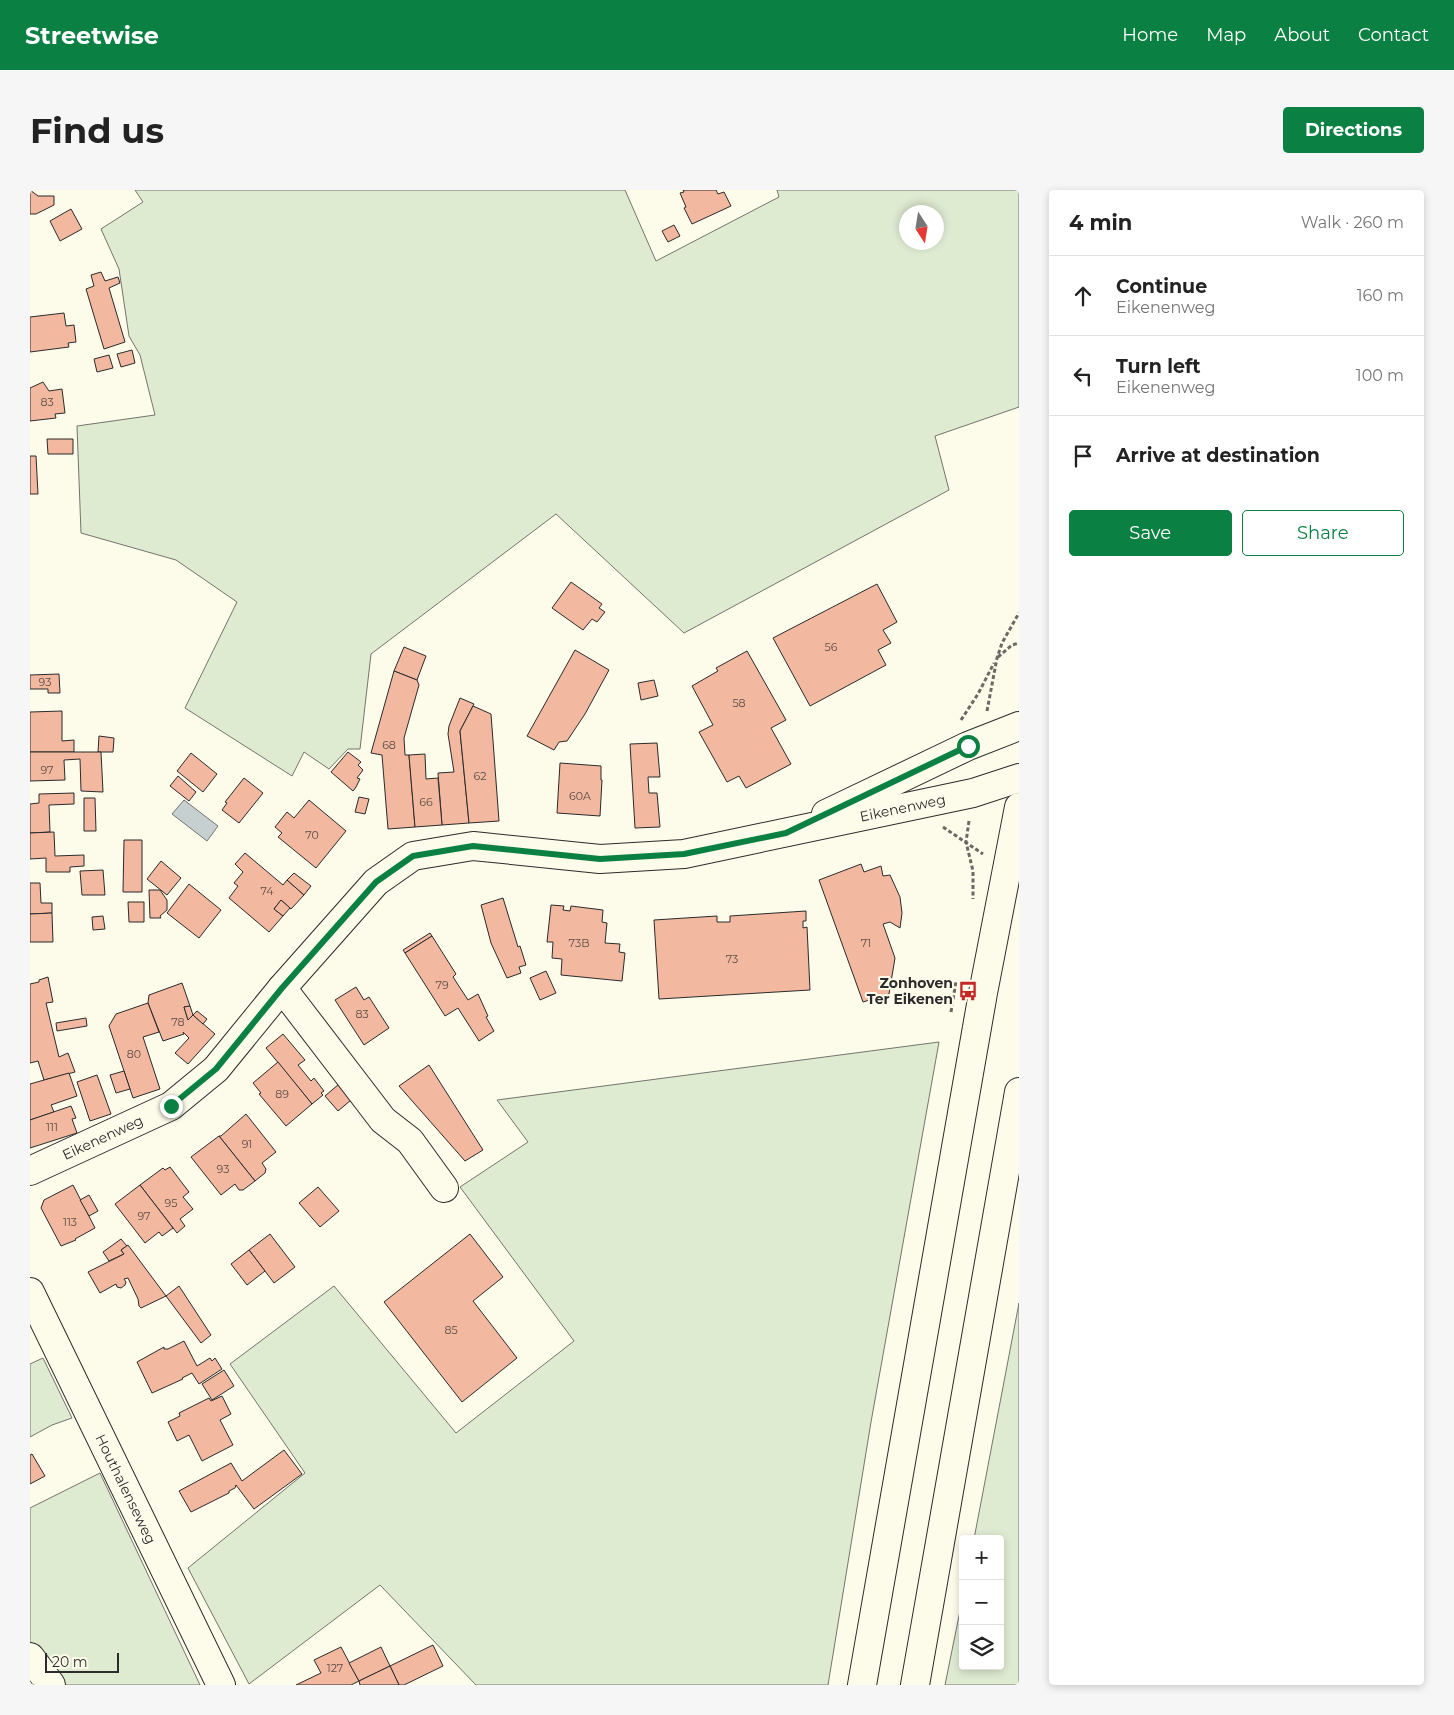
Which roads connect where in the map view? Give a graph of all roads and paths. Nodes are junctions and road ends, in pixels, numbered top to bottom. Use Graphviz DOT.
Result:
graph roads {
  1 [pos="1019,613"];
  2 [pos="997,658"];
  3 [pos="1019,726"];
  4 [pos="1019,778"];
  5 [pos="1019,807"];
  6 [pos="786,833"];
  7 [pos="282,988"];
  8 [pos="1019,1092"];
  9 [pos="30,1171"];
  10 [pos="444,1188"];
  11 [pos="30,1292"];
  12 [pos="30,1657"];
  13 [pos="51,1685"];
  14 [pos="221,1685"];
  15 [pos="862,1685"];
  16 [pos="915,1685"];
  1 -- 2 [label="path"];
  3 -- 6 [label="main road, Eikenenweg"];
  4 -- 6 [label="main road, Eikenenweg"];
  5 -- 15 [label="main road"];
  6 -- 7 [label="main road, Eikenenweg"];
  7 -- 9 [label="main road, Eikenenweg"];
  7 -- 10 [label="main road"];
  8 -- 16 [label="main road"];
  11 -- 14 [label="main road, Houthalenseweg"];
  12 -- 13 [label="main road"];
}
